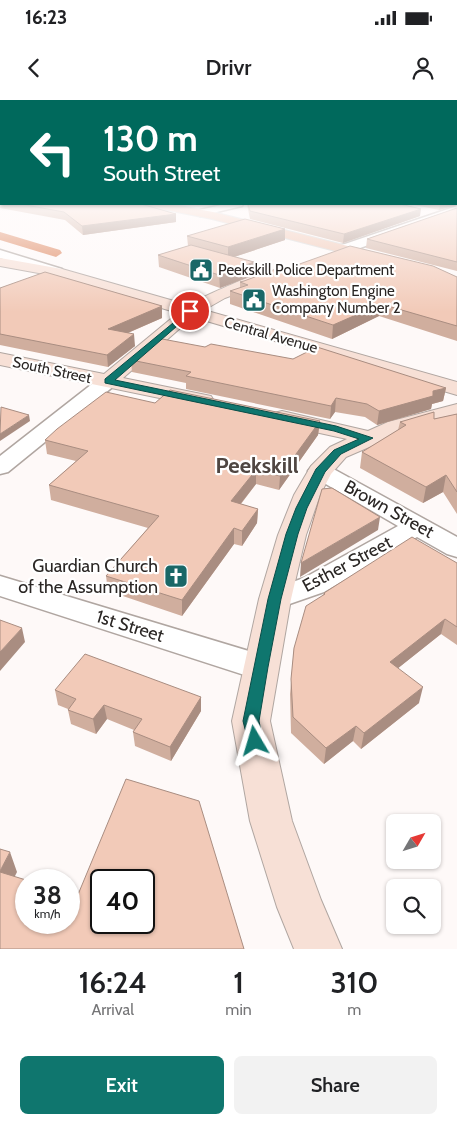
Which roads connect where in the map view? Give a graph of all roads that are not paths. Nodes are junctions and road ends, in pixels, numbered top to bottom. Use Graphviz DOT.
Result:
graph roads {
  1 [pos="278,233"];
  2 [pos="383,233"];
  3 [pos="344,249"];
  4 [pos="0,254"];
  5 [pos="316,259"];
  6 [pos="0,262"];
  7 [pos="395,262"];
  8 [pos="290,269"];
  9 [pos="57,272"];
  10 [pos="32,281"];
  11 [pos="190,311"];
  12 [pos="0,359"];
  13 [pos="108,381"];
  14 [pos="457,389"];
  15 [pos="225,406"];
  16 [pos="457,411"];
  17 [pos="264,414"];
  18 [pos="368,438"];
  19 [pos="0,467"];
  20 [pos="320,471"];
  21 [pos="418,525"];
  22 [pos="457,548"];
  23 [pos="0,586"];
  24 [pos="275,599"];
  25 [pos="260,667"];
  26 [pos="318,949"];
  1 -- 3 [label="main road"];
  2 -- 3 [label="street"];
  3 -- 5 [label="street"];
  3 -- 7 [label="main road"];
  4 -- 9 [label="street, Central Avenue"];
  6 -- 9 [label="street"];
  8 -- 11 [label="street"];
  9 -- 10 [label="street"];
  9 -- 11 [label="street, Central Avenue"];
  11 -- 13 [label="street"];
  11 -- 14 [label="street, Central Avenue"];
  12 -- 13 [label="street, South Street"];
  13 -- 15 [label="street, South Street"];
  13 -- 19 [label="street"];
  16 -- 18 [label="street"];
  17 -- 18 [label="street"];
  18 -- 20 [label="street"];
  20 -- 21 [label="street, Brown Street"];
  20 -- 24 [label="street"];
  21 -- 22 [label="street, Brown Street"];
  21 -- 24 [label="street, Esther Street"];
  23 -- 25 [label="street, 1st Street"];
  24 -- 25 [label="street"];
  25 -- 26 [label="street"];
}
